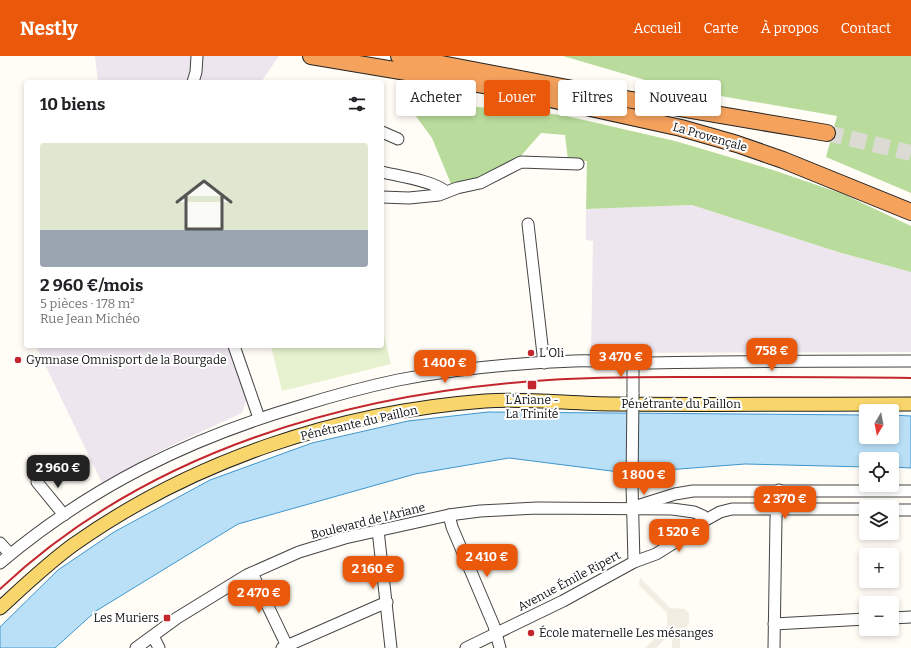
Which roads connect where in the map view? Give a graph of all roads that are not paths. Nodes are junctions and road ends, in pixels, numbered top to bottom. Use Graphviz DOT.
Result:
graph roads {
  1 [pos="311,56"];
  2 [pos="196,57"];
  3 [pos="395,62"];
  4 [pos="193,80"];
  5 [pos="384,133"];
  6 [pos="827,133"];
  7 [pos="398,139"];
  8 [pos="578,164"];
  9 [pos="384,173"];
  10 [pos="446,192"];
  11 [pos="384,197"];
  12 [pos="911,212"];
  13 [pos="528,224"];
  14 [pos="235,348"];
  15 [pos="911,361"];
  16 [pos="633,362"];
  17 [pos="544,363"];
  18 [pos="911,397"];
  19 [pos="911,404"];
  20 [pos="259,418"];
  21 [pos="38,467"];
  22 [pos="779,490"];
  23 [pos="911,491"];
  24 [pos="633,508"];
  25 [pos="777,509"];
  26 [pos="859,509"];
  27 [pos="899,510"];
  28 [pos="911,510"];
  29 [pos="64,515"];
  30 [pos="449,515"];
  31 [pos="702,522"];
  32 [pos="378,530"];
  33 [pos="0,543"];
  34 [pos="10,554"];
  35 [pos="634,562"];
  36 [pos="0,563"];
  37 [pos="252,573"];
  38 [pos="0,600"];
  39 [pos="386,602"];
  40 [pos="0,608"];
  41 [pos="911,617"];
  42 [pos="899,618"];
  43 [pos="859,619"];
  44 [pos="774,624"];
  45 [pos="496,633"];
  46 [pos="153,636"];
  47 [pos="285,647"];
  48 [pos="136,648"];
  49 [pos="159,648"];
  50 [pos="391,648"];
  51 [pos="466,648"];
  52 [pos="500,648"];
  53 [pos="774,648"];
  1 -- 3 [label="highway, La Provençale"];
  2 -- 4 [label="street"];
  3 -- 6 [label="highway, La Provençale"];
  3 -- 12 [label="highway, La Provençale"];
  5 -- 7 [label="street"];
  8 -- 10 [label="street"];
  9 -- 10 [label="street"];
  10 -- 11 [label="street"];
  13 -- 17 [label="street"];
  14 -- 20 [label="street"];
  15 -- 16 [label="street"];
  16 -- 17 [label="street"];
  16 -- 24 [label="street, bridge"];
  17 -- 20 [label="street"];
  18 -- 38 [label="main road, Pénétrante du Paillon"];
  19 -- 40 [label="main road, Pénétrante du Paillon"];
  20 -- 29 [label="street"];
  21 -- 29 [label="street"];
  22 -- 23 [label="street, Boulevard de l'Ariane"];
  22 -- 24 [label="street, Boulevard de l'Ariane"];
  22 -- 25 [label="street"];
  24 -- 30 [label="street, Boulevard de l'Ariane"];
  24 -- 31 [label="street, Boulevard de l'Ariane"];
  24 -- 35 [label="street"];
  25 -- 26 [label="street"];
  25 -- 31 [label="street"];
  25 -- 44 [label="street"];
  27 -- 28 [label="street"];
  29 -- 34 [label="street"];
  30 -- 32 [label="street, Boulevard de l'Ariane"];
  30 -- 45 [label="street"];
  31 -- 35 [label="street, Avenue Émile Ripert"];
  32 -- 37 [label="street, Boulevard de l'Ariane"];
  32 -- 39 [label="street"];
  33 -- 34 [label="street"];
  34 -- 36 [label="street"];
  35 -- 45 [label="street, Avenue Émile Ripert"];
  37 -- 46 [label="street, Boulevard de l'Ariane"];
  37 -- 47 [label="street"];
  39 -- 47 [label="street"];
  39 -- 50 [label="street"];
  41 -- 42 [label="street"];
  43 -- 44 [label="street"];
  44 -- 53 [label="street"];
  45 -- 51 [label="street, Avenue Émile Ripert"];
  45 -- 52 [label="street"];
  46 -- 48 [label="street, Boulevard de l'Ariane"];
  46 -- 49 [label="street"];
}
